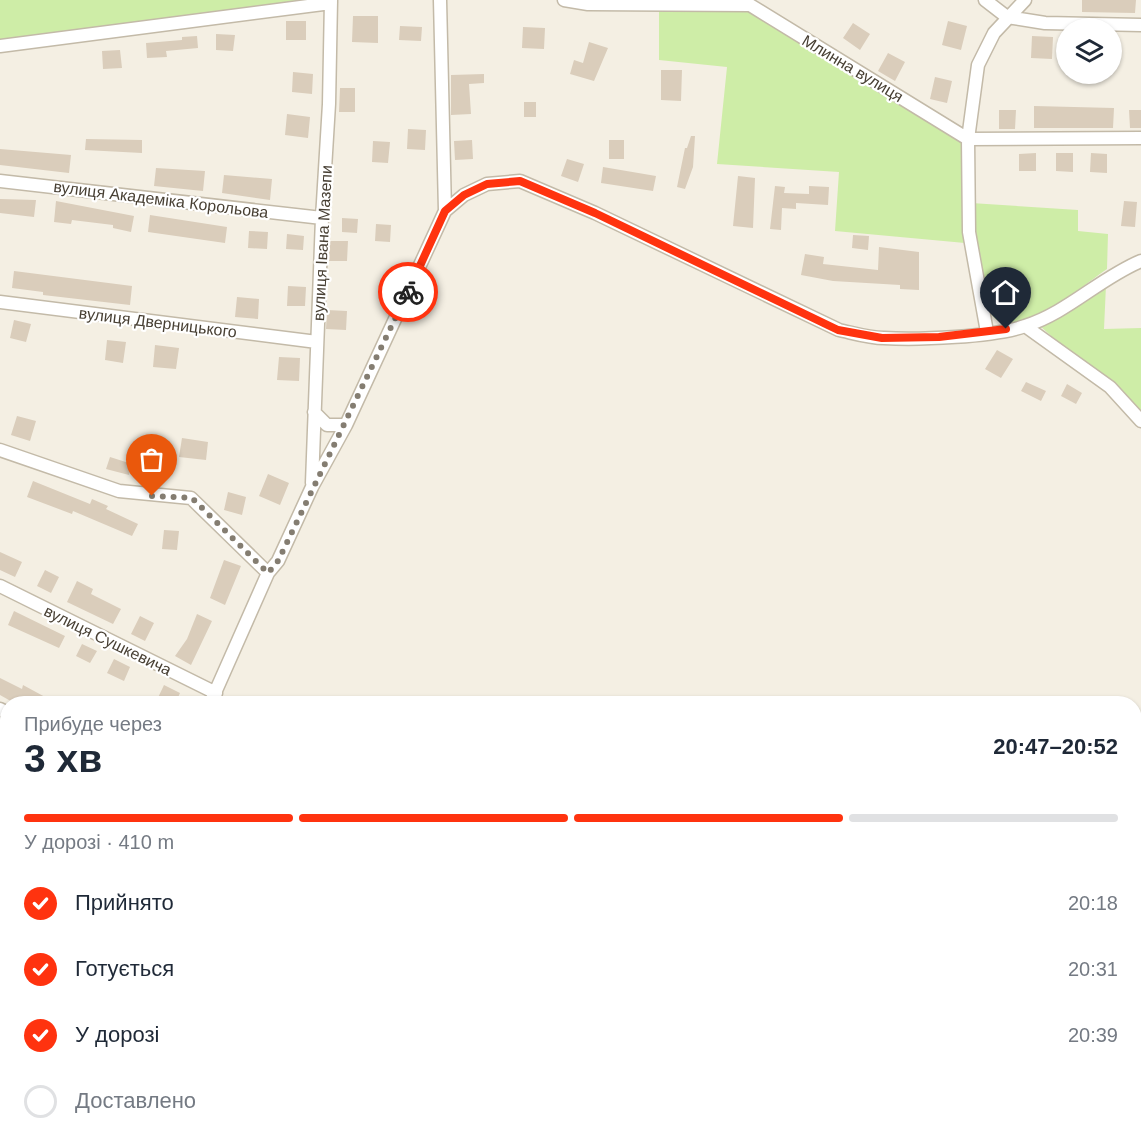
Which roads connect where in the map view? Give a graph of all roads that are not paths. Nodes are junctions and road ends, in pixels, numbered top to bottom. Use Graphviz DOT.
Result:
graph roads {
  1 [pos="440,0"];
  2 [pos="564,0"];
  3 [pos="985,0"];
  4 [pos="1025,0"];
  5 [pos="331,2"];
  6 [pos="1007,17"];
  7 [pos="1141,25"];
  8 [pos="0,46"];
  9 [pos="1141,138"];
  10 [pos="968,139"];
  11 [pos="0,181"];
  12 [pos="445,211"];
  13 [pos="322,218"];
  14 [pos="1141,261"];
  15 [pos="0,302"];
  16 [pos="1025,326"];
  17 [pos="987,332"];
  18 [pos="317,342"];
  19 [pos="314,412"];
  20 [pos="1141,422"];
  21 [pos="346,424"];
  22 [pos="0,450"];
  23 [pos="312,487"];
  24 [pos="268,573"];
  25 [pos="0,586"];
  26 [pos="209,696"];
  27 [pos="214,696"];
  1 -- 12 [label="street"];
  2 -- 10 [label="street, Млинна вулиця"];
  3 -- 6 [label="street"];
  4 -- 6 [label="street"];
  5 -- 8 [label="street"];
  5 -- 13 [label="street, вулиця Івана Мазепи"];
  6 -- 7 [label="street"];
  6 -- 10 [label="street"];
  9 -- 10 [label="street"];
  10 -- 17 [label="street"];
  11 -- 13 [label="street, вулиця Академіка Корольова"];
  12 -- 17 [label="street"];
  12 -- 21 [label="street, вулиця Івана Мазепи"];
  13 -- 18 [label="street, вулиця Івана Мазепи"];
  14 -- 16 [label="street"];
  15 -- 18 [label="street, вулиця Дверницького"];
  16 -- 17 [label="street"];
  16 -- 20 [label="street"];
  18 -- 19 [label="street, вулиця Івана Мазепи"];
  19 -- 21 [label="street"];
  19 -- 23 [label="street, вулиця Івана Мазепи"];
  21 -- 23 [label="street, вулиця Івана Мазепи"];
  22 -- 24 [label="street"];
  23 -- 24 [label="street, вулиця Івана Мазепи"];
  24 -- 27 [label="street, вулиця Івана Мазепи"];
  25 -- 26 [label="street, вулиця Сушкевича"];
}
